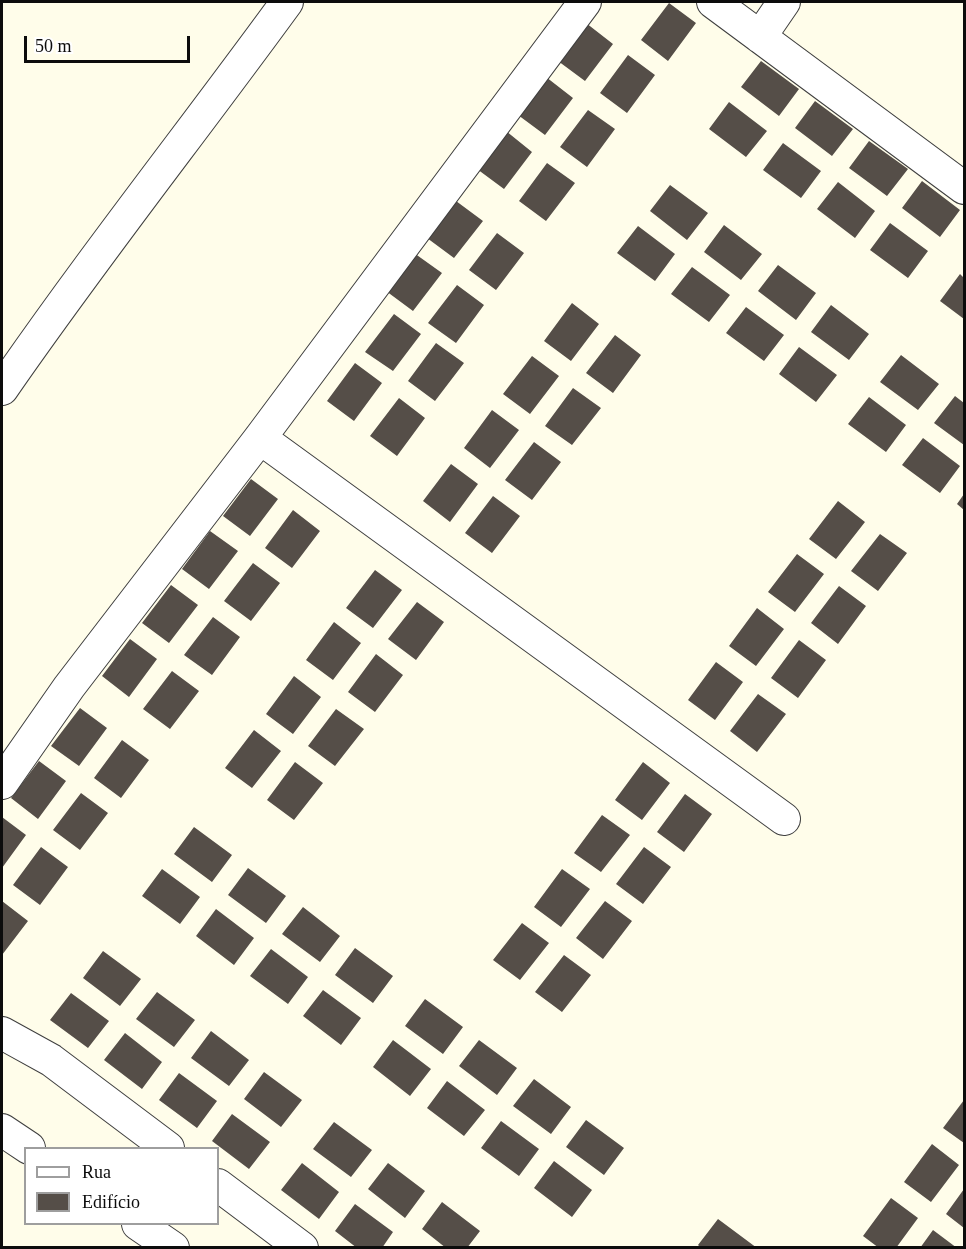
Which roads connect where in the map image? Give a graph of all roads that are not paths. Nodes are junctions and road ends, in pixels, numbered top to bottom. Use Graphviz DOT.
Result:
graph roads {
  1 [pos="287,2"];
  2 [pos="585,2"];
  3 [pos="713,2"];
  4 [pos="784,2"];
  5 [pos="760,37"];
  6 [pos="964,188"];
  7 [pos="2,389"];
  8 [pos="260,438"];
  9 [pos="2,783"];
  10 [pos="784,819"];
  11 [pos="2,1033"];
  12 [pos="2,1130"];
  13 [pos="26,1147"];
  14 [pos="165,1147"];
  15 [pos="219,1186"];
  16 [pos="139,1225"];
  17 [pos="173,1248"];
  18 [pos="302,1248"];
  1 -- 7 [label="street"];
  2 -- 8 [label="street"];
  3 -- 5 [label="street"];
  4 -- 5 [label="street"];
  5 -- 6 [label="street"];
  8 -- 9 [label="street"];
  8 -- 10 [label="street"];
  11 -- 14 [label="street"];
  12 -- 13 [label="street"];
  15 -- 18 [label="street"];
  16 -- 17 [label="street"];
}
